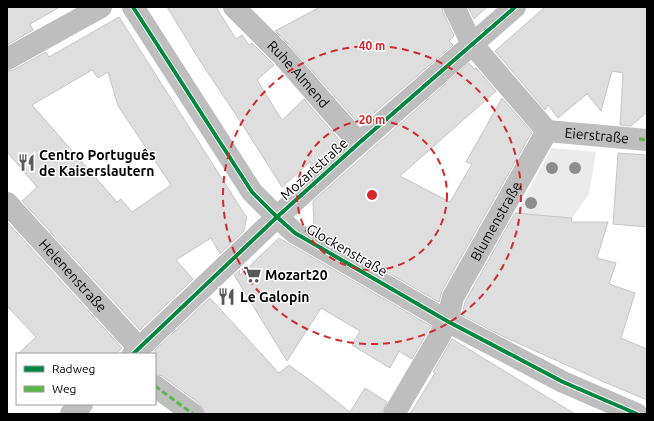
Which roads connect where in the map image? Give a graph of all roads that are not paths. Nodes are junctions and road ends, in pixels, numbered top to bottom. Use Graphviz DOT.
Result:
graph roads {
  1 [pos="101,7"];
  2 [pos="133,7"];
  3 [pos="234,7"];
  4 [pos="454,7"];
  5 [pos="515,7"];
  6 [pos="472,44"];
  7 [pos="7,59"];
  8 [pos="547,131"];
  9 [pos="644,137"];
  10 [pos="359,143"];
  11 [pos="7,203"];
  12 [pos="277,217"];
  13 [pos="447,321"];
  14 [pos="136,351"];
  15 [pos="156,387"];
  16 [pos="81,405"];
  17 [pos="71,414"];
  18 [pos="192,414"];
  19 [pos="394,414"];
  20 [pos="636,414"];
  1 -- 7 [label="street"];
  2 -- 12 [label="street, Glockenstraße"];
  3 -- 10 [label="street, Ruhe Almend"];
  4 -- 6 [label="street"];
  5 -- 6 [label="street, Mozartstraße"];
  6 -- 8 [label="street"];
  6 -- 10 [label="street, Mozartstraße"];
  8 -- 9 [label="street, Eierstraße"];
  8 -- 13 [label="street, Blumenstraße"];
  10 -- 12 [label="street, Mozartstraße"];
  11 -- 14 [label="street, Helenenstraße"];
  12 -- 13 [label="street, Glockenstraße"];
  12 -- 14 [label="street, Mozartstraße"];
  13 -- 19 [label="street, Blumenstraße"];
  13 -- 20 [label="street, Glockenstraße"];
  15 -- 18 [label="street"];
  16 -- 17 [label="street"];
}
